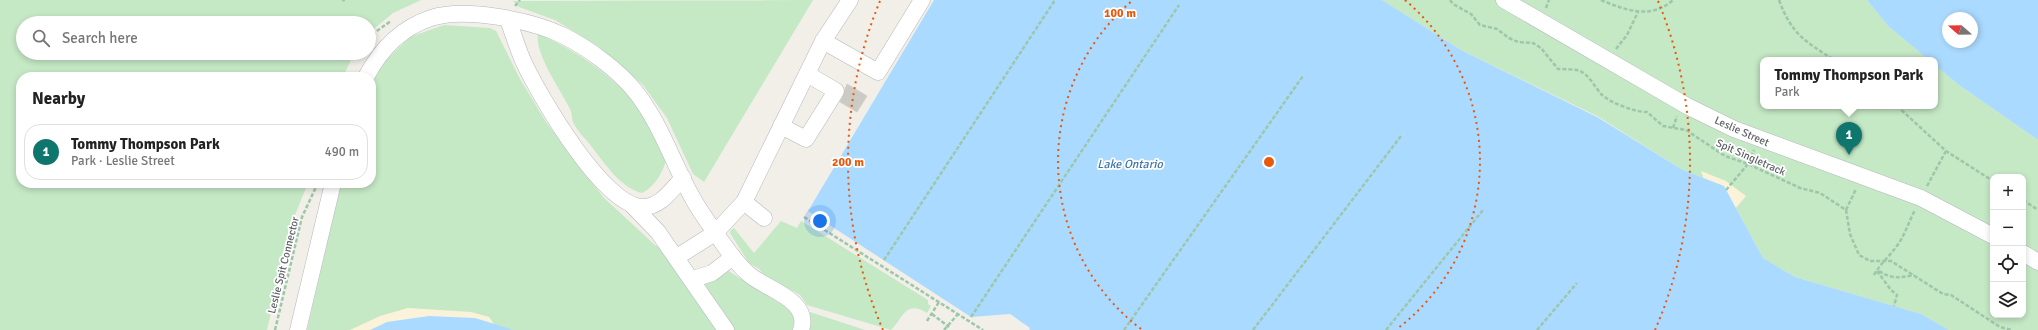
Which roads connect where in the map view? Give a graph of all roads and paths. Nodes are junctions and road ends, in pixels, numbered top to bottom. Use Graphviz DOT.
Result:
graph roads {
  1 [pos="850,0"];
  2 [pos="922,0"];
  3 [pos="1055,0"];
  4 [pos="1450,0"];
  5 [pos="1504,0"];
  6 [pos="1600,0"];
  7 [pos="1673,0"];
  8 [pos="1779,0"];
  9 [pos="1179,5"];
  10 [pos="1638,12"];
  11 [pos="508,20"];
  12 [pos="823,41"];
  13 [pos="1830,57"];
  14 [pos="376,58"];
  15 [pos="375,60"];
  16 [pos="1608,60"];
  17 [pos="368,72"];
  18 [pos="807,74"];
  19 [pos="1303,76"];
  20 [pos="1900,109"];
  21 [pos="781,126"];
  22 [pos="1400,136"];
  23 [pos="1946,151"];
  24 [pos="1748,164"];
  25 [pos="1858,174"];
  26 [pos="683,178"];
  27 [pos="1990,180"];
  28 [pos="315,188"];
  29 [pos="332,188"];
  30 [pos="1726,190"];
  31 [pos="1921,198"];
  32 [pos="744,202"];
  33 [pos="2026,202"];
  34 [pos="632,205"];
  35 [pos="1483,210"];
  36 [pos="1846,210"];
  37 [pos="2038,210"];
  38 [pos="804,217"];
  39 [pos="764,218"];
  40 [pos="715,232"];
  41 [pos="1990,234"];
  42 [pos="2026,255"];
  43 [pos="677,257"];
  44 [pos="733,257"];
  45 [pos="884,260"];
  46 [pos="1883,260"];
  47 [pos="2038,262"];
  48 [pos="1876,270"];
  49 [pos="1874,275"];
  50 [pos="1914,275"];
  51 [pos="692,279"];
  52 [pos="1577,283"];
  53 [pos="939,302"];
  54 [pos="1894,306"];
  55 [pos="932,314"];
  56 [pos="958,314"];
  57 [pos="971,317"];
  58 [pos="928,321"];
  59 [pos="949,327"];
  60 [pos="275,330"];
  61 [pos="298,330"];
  62 [pos="726,330"];
  63 [pos="801,330"];
  64 [pos="944,330"];
  65 [pos="983,330"];
  66 [pos="1124,330"];
  67 [pos="1253,330"];
  68 [pos="1386,330"];
  69 [pos="1537,330"];
  70 [pos="2012,330"];
  1 -- 12 [label="street"];
  2 -- 12 [label="street"];
  3 -- 45 [label="path"];
  4 -- 24 [label="path, Spit Singletrack"];
  5 -- 16 [label="street, Leslie Street"];
  6 -- 10 [label="path"];
  7 -- 10 [label="path"];
  8 -- 13 [label="path"];
  9 -- 57 [label="path"];
  10 -- 16 [label="path"];
  11 -- 14 [label="street"];
  11 -- 26 [label="street"];
  11 -- 34 [label="street"];
  12 -- 18 [label="street"];
  15 -- 17 [label="street"];
  16 -- 25 [label="street, Leslie Street"];
  18 -- 21 [label="street"];
  18 -- 21 [label="street"];
  19 -- 66 [label="path"];
  20 -- 23 [label="path"];
  21 -- 32 [label="street"];
  22 -- 67 [label="path"];
  23 -- 27 [label="path"];
  23 -- 31 [label="path"];
  24 -- 30 [label="path"];
  24 -- 36 [label="path, Spit Singletrack"];
  25 -- 31 [label="street, Leslie Street"];
  25 -- 36 [label="path"];
  26 -- 34 [label="street"];
  26 -- 40 [label="street"];
  28 -- 60 [label="path, Leslie Spit Connector"];
  29 -- 61 [label="street"];
  31 -- 41 [label="street, Leslie Street"];
  31 -- 46 [label="path"];
  32 -- 39 [label="street"];
  32 -- 40 [label="street"];
  33 -- 37 [label="path"];
  34 -- 43 [label="street"];
  35 -- 68 [label="path"];
  36 -- 46 [label="path"];
  38 -- 53 [label="path"];
  40 -- 43 [label="street"];
  40 -- 44 [label="street"];
  42 -- 47 [label="street"];
  43 -- 51 [label="street"];
  44 -- 51 [label="street"];
  44 -- 63 [label="street"];
  46 -- 48 [label="path"];
  46 -- 50 [label="path"];
  48 -- 49 [label="path"];
  48 -- 50 [label="path"];
  48 -- 54 [label="path"];
  50 -- 70 [label="path"];
  51 -- 62 [label="street"];
  52 -- 69 [label="path"];
  53 -- 55 [label="path"];
  53 -- 56 [label="path"];
  55 -- 58 [label="path"];
  55 -- 59 [label="path"];
  56 -- 59 [label="path"];
  56 -- 65 [label="path"];
  59 -- 64 [label="path"];
}
